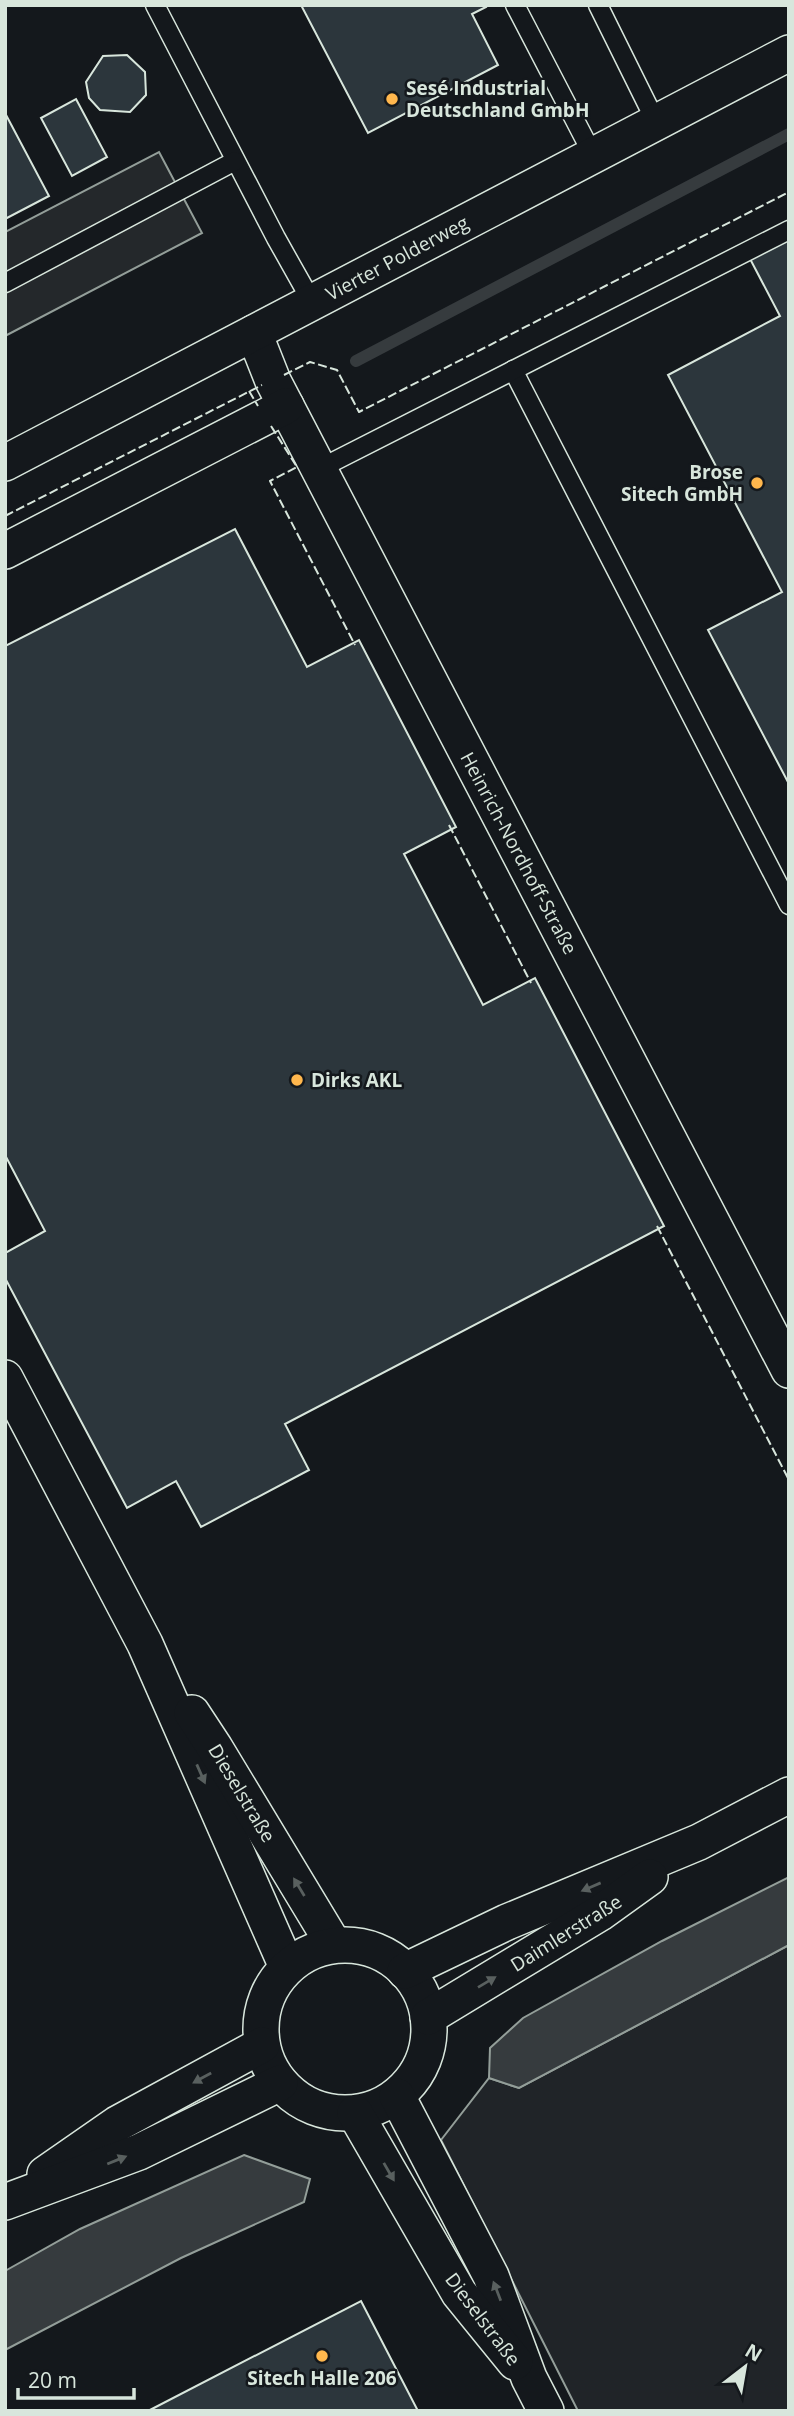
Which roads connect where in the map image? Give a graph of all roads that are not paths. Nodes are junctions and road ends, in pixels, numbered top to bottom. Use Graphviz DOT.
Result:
graph roads {
  1 [pos="155,5"];
  2 [pos="515,5"];
  3 [pos="598,5"];
  4 [pos="789,52"];
  5 [pos="656,122"];
  6 [pos="593,155"];
  7 [pos="235,160"];
  8 [pos="789,230"];
  9 [pos="5,284"];
  10 [pos="312,302"];
  11 [pos="254,333"];
  12 [pos="513,370"];
  13 [pos="286,406"];
  14 [pos="5,463"];
  15 [pos="319,469"];
  16 [pos="5,551"];
  17 [pos="789,905"];
  18 [pos="789,1370"];
  19 [pos="5,1378"];
  20 [pos="145,1644"];
  21 [pos="789,1795"];
  22 [pos="699,1842"];
  23 [pos="334,1945"];
  24 [pos="287,1967"];
  25 [pos="405,1971"];
  26 [pos="428,2017"];
  27 [pos="262,2045"];
  28 [pos="280,2083"];
  29 [pos="397,2095"];
  30 [pos="355,2113"];
  31 [pos="6,2202"];
  32 [pos="529,2378"];
  33 [pos="546,2411"];
  1 -- 7 [label="lane"];
  2 -- 6 [label="lane"];
  3 -- 5 [label="lane"];
  4 -- 5 [label="street, Vierter Polderweg"];
  5 -- 6 [label="street, Vierter Polderweg"];
  6 -- 10 [label="street, Vierter Polderweg"];
  7 -- 9 [label="lane"];
  7 -- 10 [label="lane"];
  8 -- 12 [label="lane"];
  10 -- 11 [label="street, Vierter Polderweg"];
  11 -- 13 [label="street, Heinrich-Nordhoff-Straße"];
  11 -- 14 [label="street, Vierter Polderweg"];
  12 -- 15 [label="lane"];
  12 -- 17 [label="lane"];
  13 -- 15 [label="street, Heinrich-Nordhoff-Straße"];
  13 -- 16 [label="street"];
  15 -- 18 [label="street, Heinrich-Nordhoff-Straße"];
  19 -- 20 [label="street, Dieselstraße"];
  23 -- 20 [label="street, Dieselstraße, one-way"];
  20 -- 24 [label="street, Dieselstraße, one-way"];
  21 -- 22 [label="street, Daimlerstraße"];
  22 -- 25 [label="street, Daimlerstraße, one-way"];
  26 -- 22 [label="street, Daimlerstraße, one-way"];
  23 -- 24 [label="street"];
  23 -- 25 [label="street"];
  24 -- 27 [label="street"];
  25 -- 26 [label="street"];
  26 -- 29 [label="street"];
  27 -- 28 [label="street"];
  27 -- 31 [label="street, one-way"];
  28 -- 30 [label="street"];
  31 -- 28 [label="street, one-way"];
  29 -- 30 [label="street"];
  32 -- 29 [label="street, Dieselstraße, one-way"];
  30 -- 32 [label="street, Dieselstraße, one-way"];
  32 -- 33 [label="street, Dieselstraße"];
}
